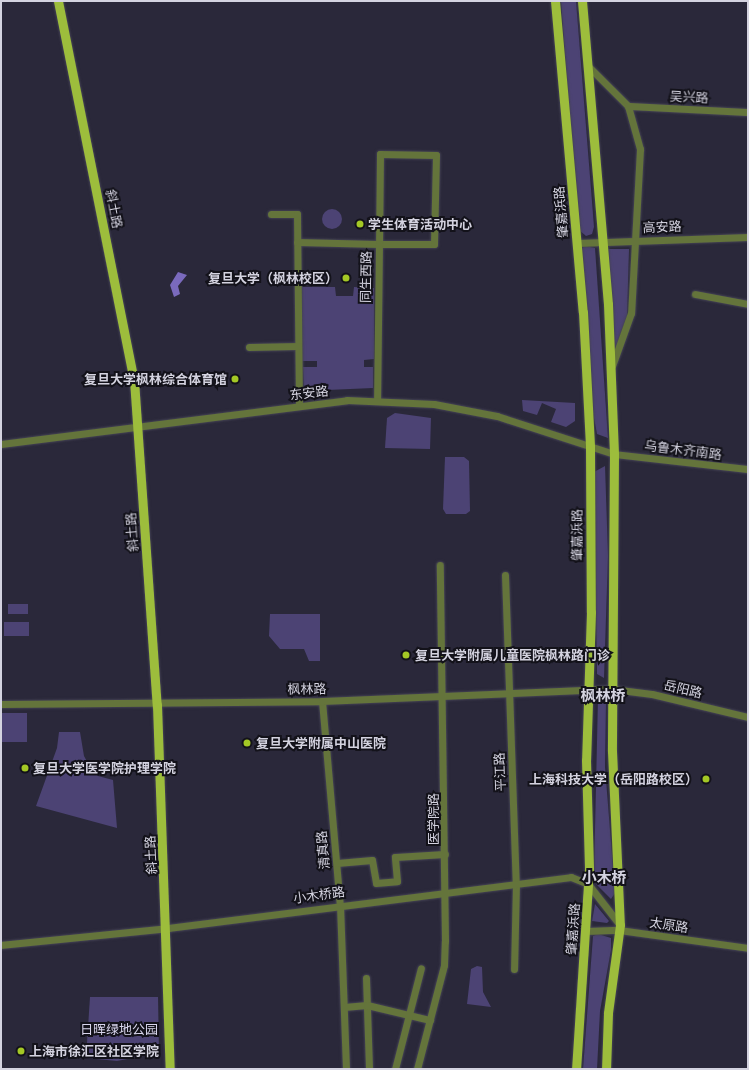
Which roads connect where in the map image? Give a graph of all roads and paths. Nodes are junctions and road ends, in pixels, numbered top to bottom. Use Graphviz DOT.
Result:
graph roads {
  1 [pos="58,1"];
  2 [pos="556,1"];
  3 [pos="582,1"];
  4 [pos="588,66"];
  5 [pos="628,106"];
  6 [pos="748,112"];
  7 [pos="271,214"];
  8 [pos="748,237"];
  9 [pos="633,240"];
  10 [pos="603,241"];
  11 [pos="297,242"];
  12 [pos="577,243"];
  13 [pos="379,244"];
  14 [pos="695,294"];
  15 [pos="748,304"];
  16 [pos="298,346"];
  17 [pos="249,347"];
  18 [pos="612,366"];
  19 [pos="377,401"];
  20 [pos="299,406"];
  21 [pos="137,426"];
  22 [pos="1,444"];
  23 [pos="590,447"];
  24 [pos="614,454"];
  25 [pos="748,469"];
  26 [pos="440,565"];
  27 [pos="505,575"];
  28 [pos="588,689"];
  29 [pos="612,689"];
  30 [pos="509,693"];
  31 [pos="441,696"];
  32 [pos="322,701"];
  33 [pos="1,704"];
  34 [pos="157,705"];
  35 [pos="748,717"];
  36 [pos="445,854"];
  37 [pos="337,863"];
  38 [pos="516,883"];
  39 [pos="588,884"];
  40 [pos="445,891"];
  41 [pos="340,905"];
  42 [pos="168,928"];
  43 [pos="620,928"];
  44 [pos="586,931"];
  45 [pos="1,945"];
  46 [pos="748,948"];
  47 [pos="421,968"];
  48 [pos="514,969"];
  49 [pos="366,978"];
  50 [pos="367,1005"];
  51 [pos="344,1007"];
  52 [pos="409,1015"];
  53 [pos="430,1020"];
  54 [pos="170,1069"];
  55 [pos="346,1069"];
  56 [pos="369,1069"];
  57 [pos="394,1069"];
  58 [pos="417,1069"];
  59 [pos="576,1069"];
  60 [pos="606,1069"];
  1 -- 21 [label="main road, 斜土路"];
  2 -- 12 [label="main road, 肇嘉浜路"];
  3 -- 4 [label="main road"];
  4 -- 5 [label="street"];
  4 -- 10 [label="main road"];
  5 -- 6 [label="street, 吴兴路"];
  5 -- 9 [label="street"];
  7 -- 11 [label="street"];
  8 -- 9 [label="street, 高安路"];
  9 -- 10 [label="street, 高安路"];
  9 -- 18 [label="street"];
  10 -- 12 [label="street, 高安路"];
  10 -- 18 [label="main road"];
  11 -- 13 [label="street"];
  11 -- 16 [label="street"];
  12 -- 23 [label="main road, 肇嘉浜路"];
  13 -- 13 [label="street, 同生西路"];
  13 -- 19 [label="street, 同生西路"];
  14 -- 15 [label="street"];
  16 -- 17 [label="street"];
  16 -- 20 [label="street"];
  18 -- 24 [label="main road"];
  19 -- 20 [label="street, 东安路"];
  19 -- 23 [label="street, 东安路"];
  20 -- 21 [label="street, 东安路"];
  21 -- 22 [label="street, 东安路"];
  21 -- 34 [label="main road, 斜土路"];
  23 -- 24 [label="street, 东安路"];
  23 -- 28 [label="main road, 肇嘉浜路"];
  24 -- 25 [label="street, 乌鲁木齐南路"];
  24 -- 29 [label="main road"];
  26 -- 31 [label="street, 医学院路"];
  27 -- 30 [label="street, 平江路"];
  28 -- 29 [label="street, 枫林路"];
  28 -- 30 [label="street, 枫林路"];
  28 -- 39 [label="main road, 肇嘉浜路"];
  29 -- 35 [label="street, 岳阳路"];
  29 -- 43 [label="main road"];
  30 -- 31 [label="street, 枫林路"];
  30 -- 38 [label="street, 平江路"];
  31 -- 32 [label="street, 枫林路"];
  31 -- 36 [label="street, 医学院路"];
  32 -- 34 [label="street, 枫林路"];
  32 -- 37 [label="street, 清真路"];
  33 -- 34 [label="street, 枫林路"];
  34 -- 42 [label="main road, 斜土路"];
  36 -- 37 [label="street"];
  36 -- 40 [label="street, 医学院路"];
  37 -- 41 [label="street, 清真路"];
  38 -- 39 [label="street, 小木桥路"];
  38 -- 40 [label="street, 小木桥路"];
  38 -- 48 [label="street, 平江路"];
  39 -- 43 [label="street"];
  39 -- 44 [label="main road, 肇嘉浜路"];
  40 -- 41 [label="street, 小木桥路"];
  40 -- 53 [label="street, 医学院路"];
  41 -- 42 [label="street, 小木桥路"];
  41 -- 51 [label="street, 清真路"];
  42 -- 45 [label="street, 小木桥路"];
  42 -- 54 [label="main road, 斜土路"];
  43 -- 44 [label="street, 太原路"];
  43 -- 46 [label="street, 太原路"];
  43 -- 60 [label="main road"];
  44 -- 59 [label="main road, 肇嘉浜路"];
  47 -- 52 [label="street"];
  49 -- 50 [label="street"];
  50 -- 51 [label="street"];
  50 -- 52 [label="street"];
  50 -- 56 [label="street"];
  51 -- 55 [label="street, 清真路"];
  52 -- 53 [label="street"];
  52 -- 57 [label="street"];
  53 -- 58 [label="street, 医学院路"];
}
